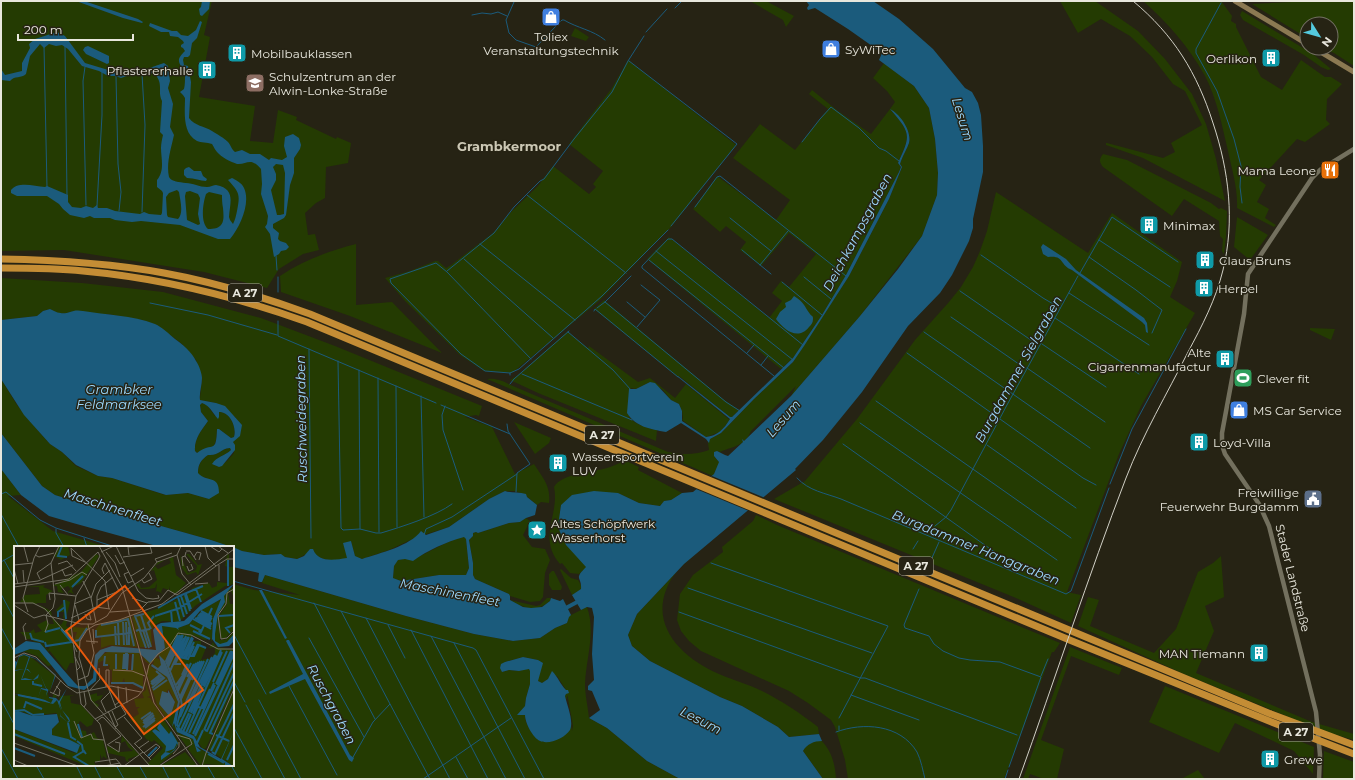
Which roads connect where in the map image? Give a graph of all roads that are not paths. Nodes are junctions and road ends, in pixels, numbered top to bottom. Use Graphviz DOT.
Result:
graph roads {
  1 [pos="1235,1"];
  2 [pos="1299,39"];
  3 [pos="1327,56"];
  4 [pos="1340,64"];
  5 [pos="1354,72"];
  6 [pos="1354,76"];
  7 [pos="1354,149"];
  8 [pos="1,259"];
  9 [pos="1,268"];
  10 [pos="1354,745"];
  11 [pos="1354,754"];
  12 [pos="1319,779"];
  1 -- 2 [label="main road"];
  3 -- 4 [label="main road"];
  4 -- 5 [label="main road"];
  4 -- 6 [label="main road"];
  7 -- 12 [label="street, Stader Landstraße"];
  8 -- 10 [label="highway, A 27"];
  9 -- 11 [label="highway, A 27"];
}
